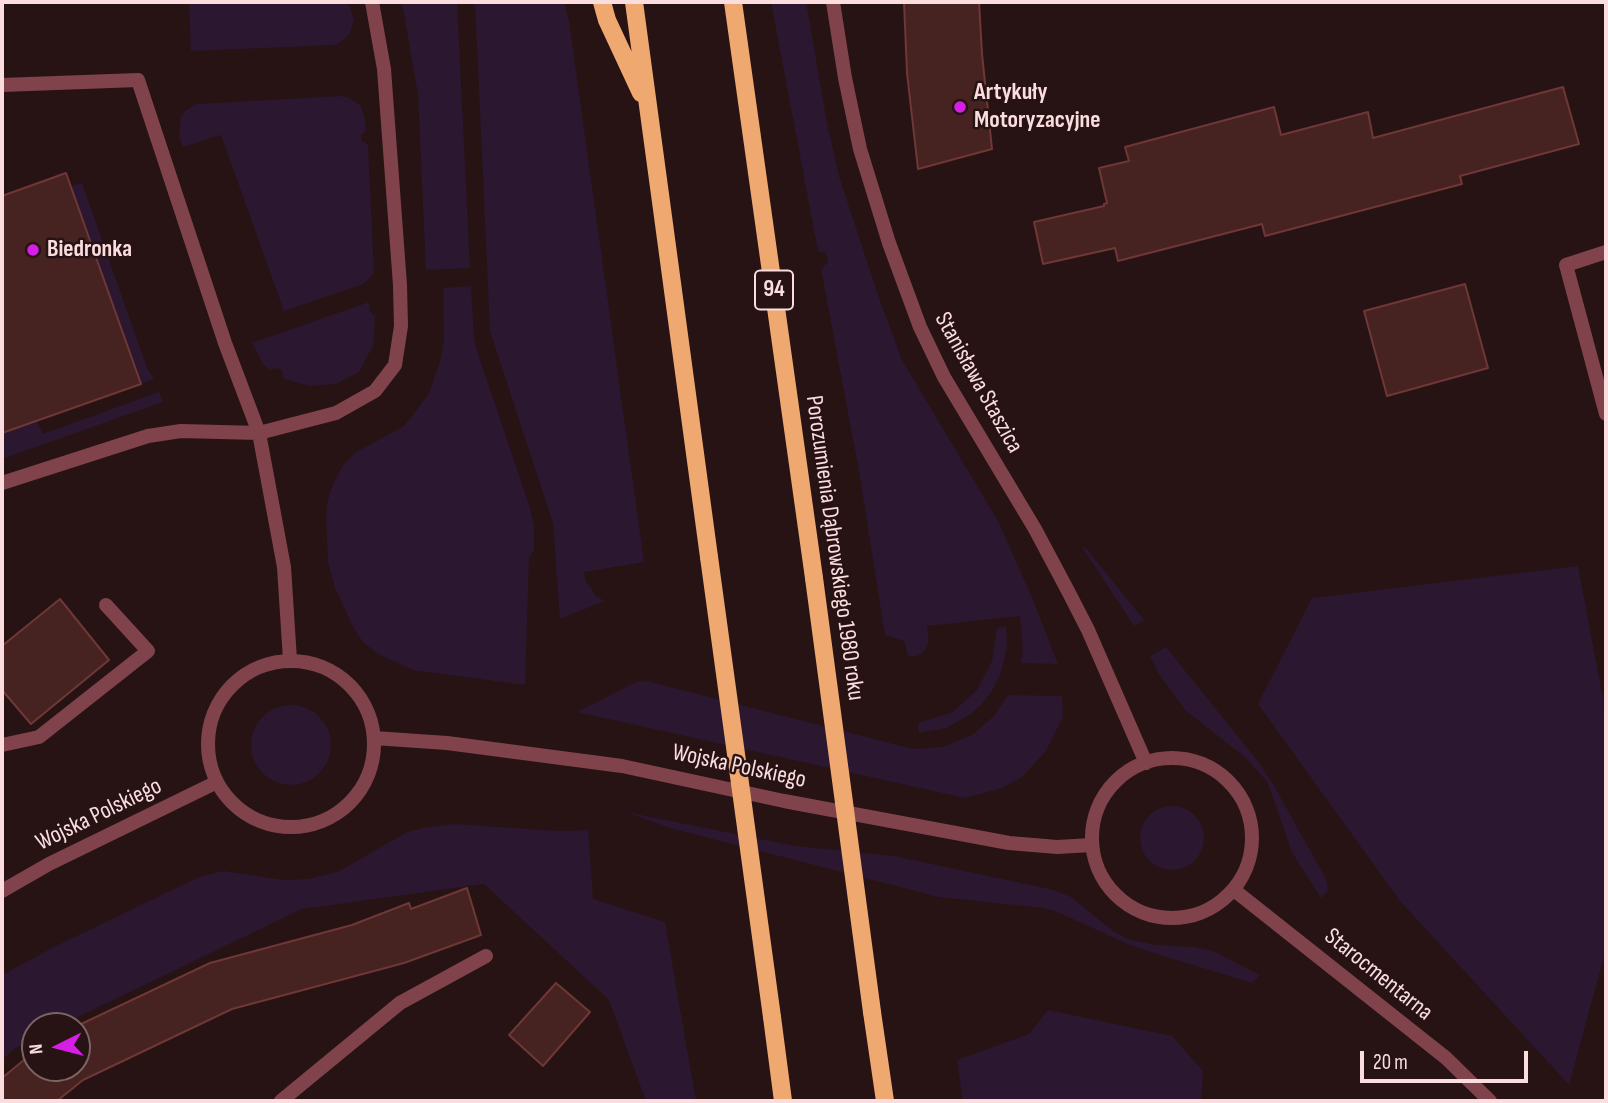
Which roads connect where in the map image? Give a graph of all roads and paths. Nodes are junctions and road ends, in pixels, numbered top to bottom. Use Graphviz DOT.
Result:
graph roads {
  1 [pos="372,2"];
  2 [pos="602,2"];
  3 [pos="634,2"];
  4 [pos="733,2"];
  5 [pos="833,2"];
  6 [pos="2,85"];
  7 [pos="650,112"];
  8 [pos="1606,252"];
  9 [pos="1606,414"];
  10 [pos="259,433"];
  11 [pos="2,483"];
  12 [pos="106,605"];
  13 [pos="290,660"];
  14 [pos="374,738"];
  15 [pos="2,745"];
  16 [pos="1146,762"];
  17 [pos="217,782"];
  18 [pos="1092,845"];
  19 [pos="1234,890"];
  20 [pos="2,891"];
  21 [pos="486,956"];
  22 [pos="281,1101"];
  23 [pos="783,1101"];
  24 [pos="885,1101"];
  25 [pos="1490,1101"];
  1 -- 10 [label="street"];
  2 -- 7 [label="main road"];
  3 -- 7 [label="main road"];
  4 -- 24 [label="main road, Porozumienia Dąbrowskiego 1980 roku / 94, bridge"];
  5 -- 16 [label="street, Stanisława Staszica"];
  6 -- 10 [label="street"];
  7 -- 23 [label="main road, bridge"];
  8 -- 9 [label="street"];
  10 -- 11 [label="street"];
  10 -- 13 [label="street"];
  12 -- 15 [label="street"];
  13 -- 14 [label="street"];
  13 -- 17 [label="street"];
  14 -- 17 [label="street"];
  14 -- 18 [label="street, Wojska Polskiego"];
  16 -- 18 [label="street"];
  16 -- 19 [label="street"];
  17 -- 20 [label="street, Wojska Polskiego"];
  18 -- 19 [label="street"];
  19 -- 25 [label="street, Starocmentarna"];
  21 -- 22 [label="street"];
}
